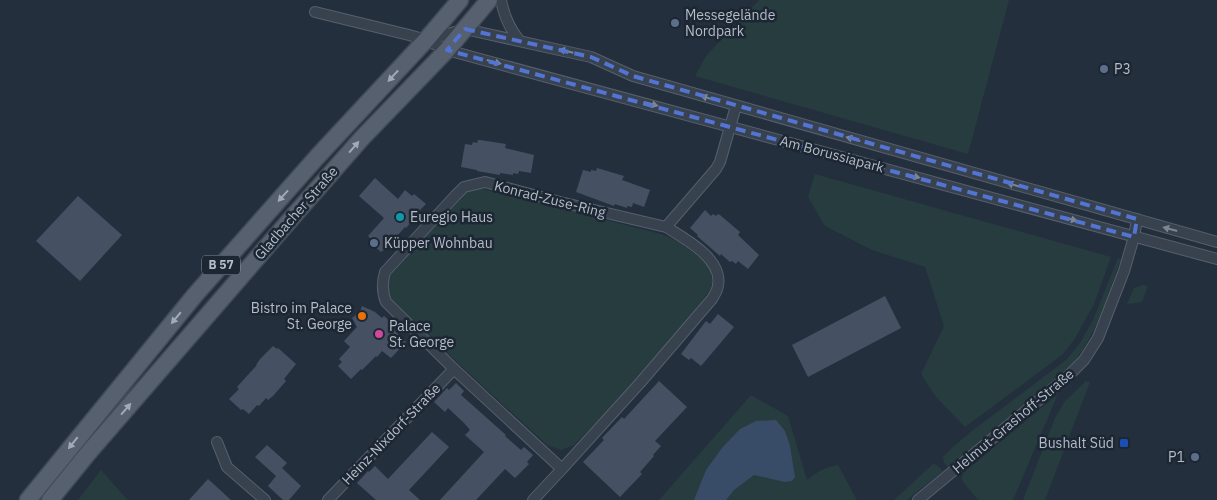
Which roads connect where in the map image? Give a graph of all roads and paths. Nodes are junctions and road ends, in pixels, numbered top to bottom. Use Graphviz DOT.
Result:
graph roads {
  1 [pos="460,0"];
  2 [pos="489,0"];
  3 [pos="501,0"];
  4 [pos="315,12"];
  5 [pos="466,29"];
  6 [pos="426,40"];
  7 [pos="519,40"];
  8 [pos="447,50"];
  9 [pos="736,106"];
  10 [pos="731,126"];
  11 [pos="1137,219"];
  12 [pos="666,227"];
  13 [pos="1134,237"];
  14 [pos="1217,242"];
  15 [pos="1217,259"];
  16 [pos="454,369"];
  17 [pos="216,442"];
  18 [pos="562,469"];
  19 [pos="28,500"];
  20 [pos="50,500"];
  21 [pos="265,500"];
  22 [pos="328,500"];
  23 [pos="533,500"];
  24 [pos="918,500"];
  1 -- 6 [label="main road, Gladbacher Straße / B 57"];
  2 -- 5 [label="main road, Gladbacher Straße / B 57"];
  3 -- 7 [label="street"];
  4 -- 6 [label="street, Am Borussiapark"];
  5 -- 6 [label="street"];
  5 -- 7 [label="street, Am Borussiapark"];
  5 -- 8 [label="main road, Gladbacher Straße / B 57"];
  6 -- 8 [label="street, Am Borussiapark"];
  6 -- 19 [label="main road, Gladbacher Straße / B 57, one-way"];
  9 -- 7 [label="street, Am Borussiapark, one-way"];
  8 -- 10 [label="street, Am Borussiapark, one-way"];
  20 -- 8 [label="main road, Gladbacher Straße / B 57, one-way"];
  9 -- 10 [label="street"];
  11 -- 9 [label="street, Am Borussiapark, one-way"];
  10 -- 12 [label="street"];
  10 -- 13 [label="street, Am Borussiapark, one-way"];
  11 -- 13 [label="street, Helmut-Grashoff-Straße"];
  14 -- 11 [label="street, Am Borussiapark, one-way"];
  12 -- 16 [label="street, Konrad-Zuse-Ring"];
  12 -- 18 [label="street, Konrad-Zuse-Ring"];
  13 -- 15 [label="street, Am Borussiapark"];
  13 -- 24 [label="street, Helmut-Grashoff-Straße"];
  16 -- 18 [label="street, Konrad-Zuse-Ring"];
  16 -- 22 [label="street, Heinz-Nixdorf-Straße"];
  17 -- 21 [label="street"];
  18 -- 23 [label="street, Konrad-Zuse-Ring"];
}
